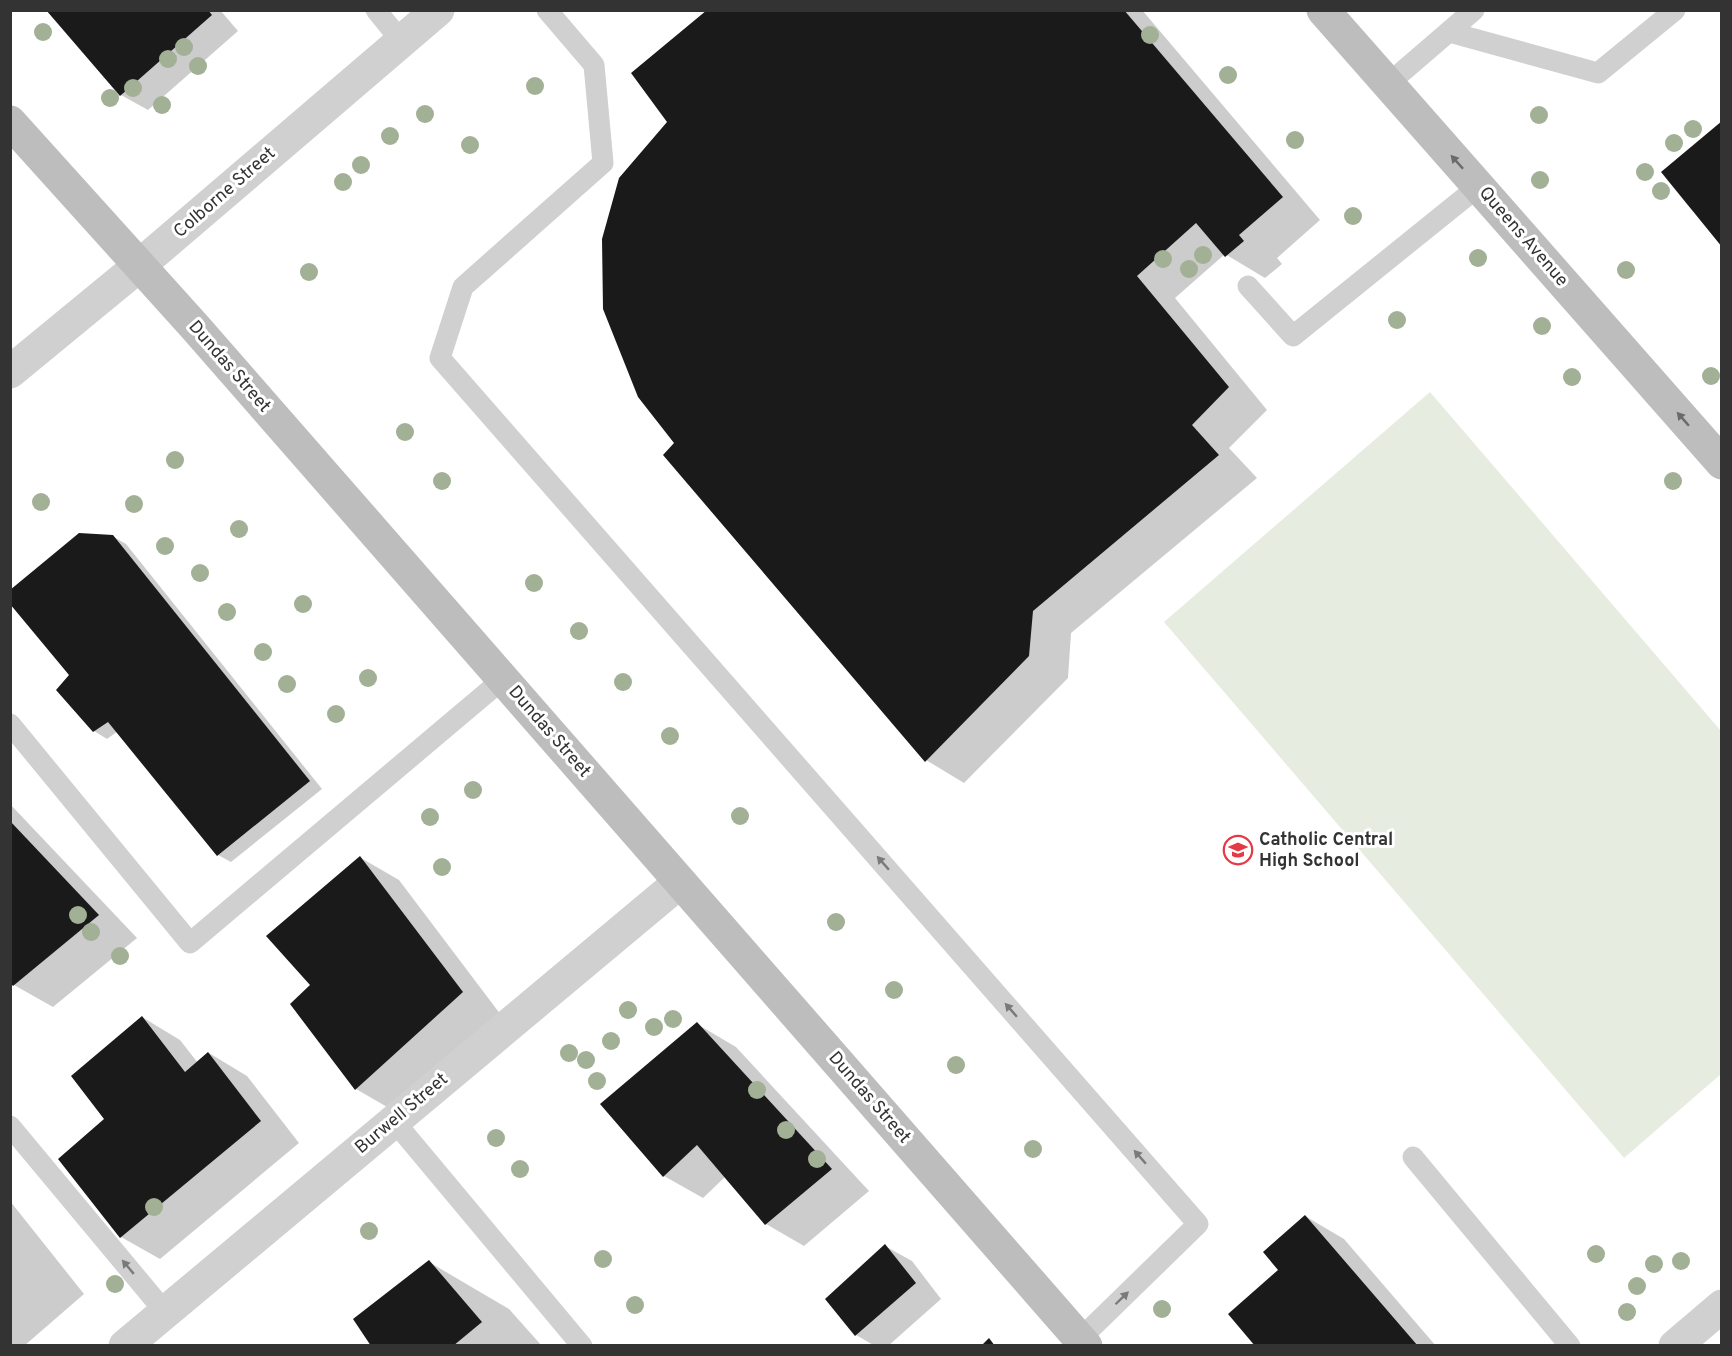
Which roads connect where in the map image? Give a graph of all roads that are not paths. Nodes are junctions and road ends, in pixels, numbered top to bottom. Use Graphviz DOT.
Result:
graph roads {
  1 [pos="376,10"];
  2 [pos="438,10"];
  3 [pos="547,10"];
  4 [pos="1323,10"];
  5 [pos="1474,10"];
  6 [pos="1675,10"];
  7 [pos="1449,32"];
  8 [pos="402,42"];
  9 [pos="1388,84"];
  10 [pos="10,122"];
  11 [pos="1479,186"];
  12 [pos="140,265"];
  13 [pos="1248,286"];
  14 [pos="10,372"];
  15 [pos="1722,463"];
  16 [pos="503,679"];
  17 [pos="10,724"];
  18 [pos="680,882"];
  19 [pos="394,1121"];
  20 [pos="10,1126"];
  21 [pos="1413,1158"];
  22 [pos="1722,1306"];
  23 [pos="165,1312"];
  24 [pos="1083,1342"];
  25 [pos="125,1346"];
  26 [pos="582,1346"];
  27 [pos="1570,1346"];
  28 [pos="1675,1346"];
  1 -- 8 [label="lane"];
  2 -- 8 [label="street, Colborne Street"];
  24 -- 3 [label="lane, one-way"];
  4 -- 9 [label="main road, Queens Avenue"];
  5 -- 7 [label="lane"];
  6 -- 7 [label="lane"];
  7 -- 9 [label="lane"];
  8 -- 12 [label="street, Colborne Street"];
  11 -- 9 [label="main road, Queens Avenue, one-way"];
  10 -- 12 [label="main road, Dundas Street"];
  11 -- 13 [label="lane"];
  15 -- 11 [label="main road, Queens Avenue, one-way"];
  12 -- 14 [label="street, Colborne Street"];
  12 -- 16 [label="main road, Dundas Street"];
  16 -- 17 [label="lane"];
  16 -- 18 [label="main road, Dundas Street"];
  18 -- 19 [label="street, Burwell Street"];
  18 -- 24 [label="main road, Dundas Street"];
  19 -- 23 [label="street, Burwell Street"];
  19 -- 26 [label="lane"];
  23 -- 20 [label="lane, one-way"];
  21 -- 27 [label="lane"];
  22 -- 28 [label="street"];
  23 -- 25 [label="street, Burwell Street"];
}
